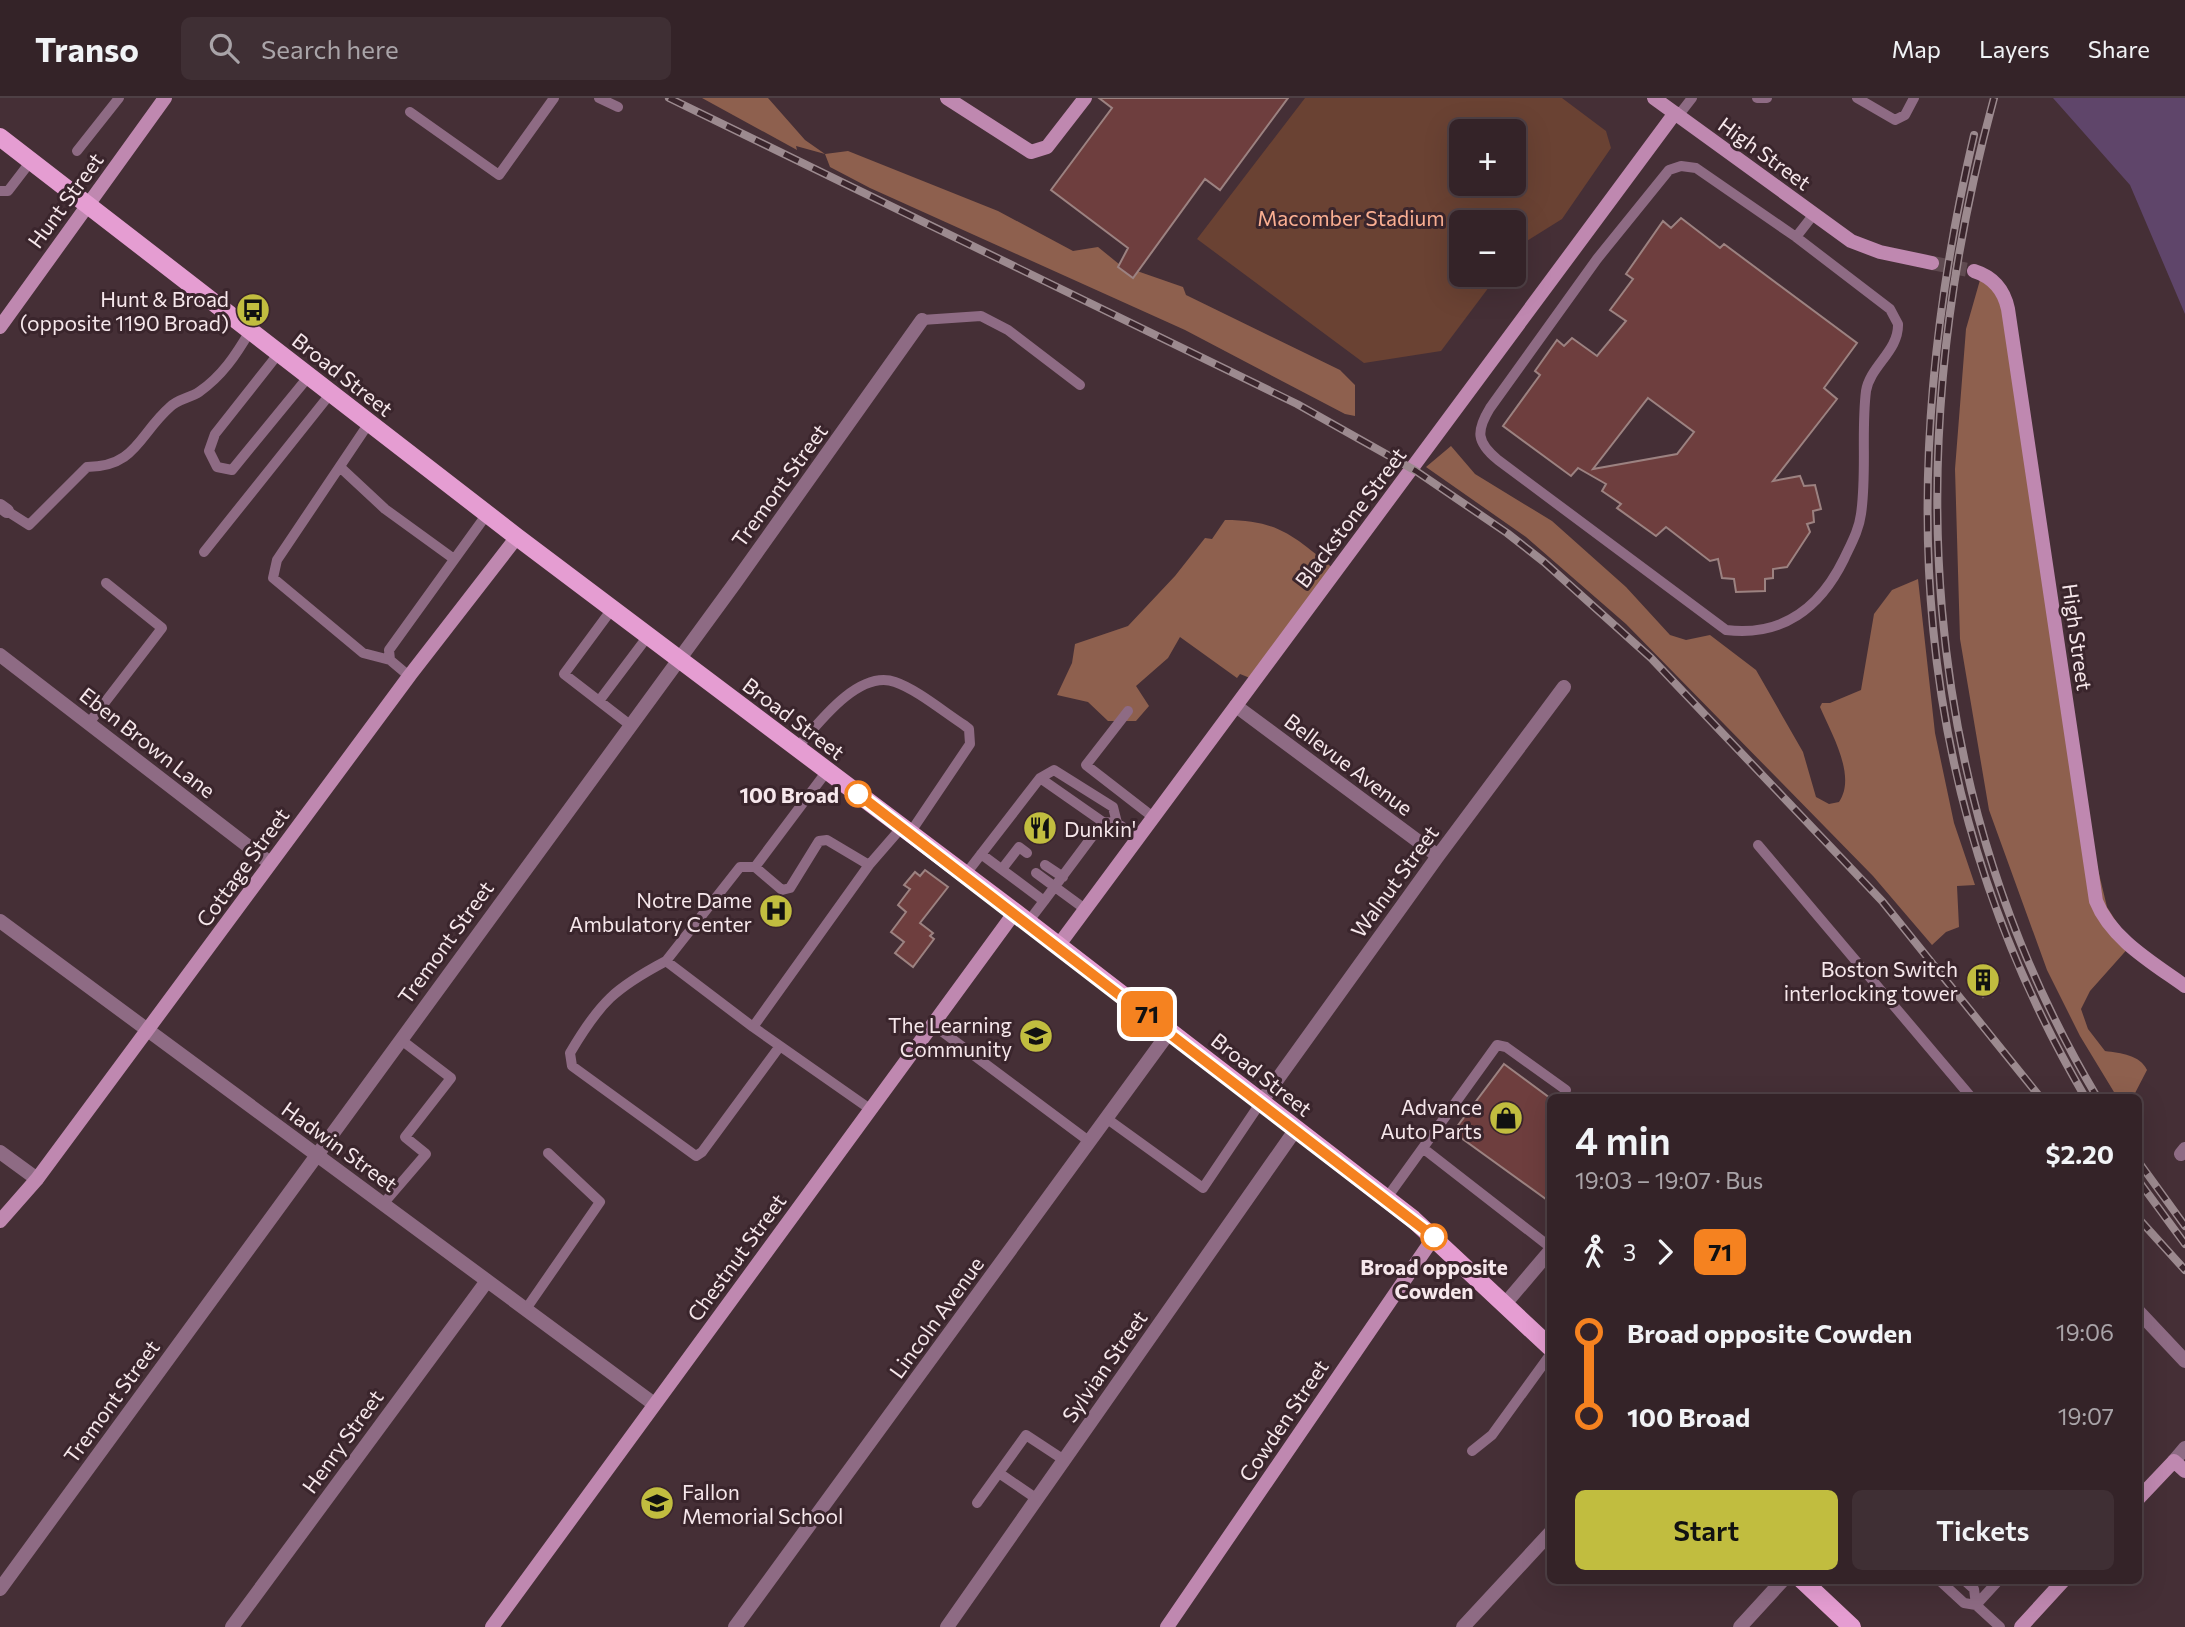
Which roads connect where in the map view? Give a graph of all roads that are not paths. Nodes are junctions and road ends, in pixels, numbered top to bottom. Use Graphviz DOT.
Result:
graph roads {
  1 [pos="119,98"];
  2 [pos="165,98"];
  3 [pos="554,98"];
  4 [pos="599,98"];
  5 [pos="947,98"];
  6 [pos="1085,98"];
  7 [pos="1692,98"];
  8 [pos="1757,98"];
  9 [pos="1767,98"];
  10 [pos="1857,98"];
  11 [pos="1914,98"];
  12 [pos="1669,106"];
  13 [pos="618,107"];
  14 [pos="410,112"];
  15 [pos="0,137"];
  16 [pos="77,151"];
  17 [pos="31,161"];
  18 [pos="0,191"];
  19 [pos="88,205"];
  20 [pos="1814,214"];
  21 [pos="1796,237"];
  22 [pos="1932,263"];
  23 [pos="1974,271"];
  24 [pos="922,320"];
  25 [pos="0,327"];
  26 [pos="250,331"];
  27 [pos="279,353"];
  28 [pos="309,376"];
  29 [pos="1080,385"];
  30 [pos="331,393"];
  31 [pos="369,423"];
  32 [pos="341,468"];
  33 [pos="3,509"];
  34 [pos="487,514"];
  35 [pos="517,537"];
  36 [pos="204,552"];
  37 [pos="454,559"];
  38 [pos="106,583"];
  39 [pos="612,609"];
  40 [pos="648,636"];
  41 [pos="0,654"];
  42 [pos="678,659"];
  43 [pos="390,660"];
  44 [pos="409,676"];
  45 [pos="1564,687"];
  46 [pos="599,701"];
  47 [pos="1236,706"];
  48 [pos="1128,710"];
  49 [pos="89,723"];
  50 [pos="630,725"];
  51 [pos="797,748"];
  52 [pos="827,771"];
  53 [pos="1040,778"];
  54 [pos="1153,817"];
  55 [pos="1103,822"];
  56 [pos="1117,823"];
  57 [pos="906,830"];
  58 [pos="1138,838"];
  59 [pos="1758,845"];
  60 [pos="1027,853"];
  61 [pos="981,854"];
  62 [pos="1438,856"];
  63 [pos="270,863"];
  64 [pos="869,865"];
  65 [pos="1045,865"];
  66 [pos="755,867"];
  67 [pos="1002,869"];
  68 [pos="1037,873"];
  69 [pos="965,875"];
  70 [pos="1063,877"];
  71 [pos="1055,887"];
  72 [pos="1045,901"];
  73 [pos="1085,909"];
  74 [pos="1021,917"];
  75 [pos="0,921"];
  76 [pos="1058,946"];
  77 [pos="666,961"];
  78 [pos="2185,986"];
  79 [pos="932,1024"];
  80 [pos="752,1027"];
  81 [pos="148,1031"];
  82 [pos="1170,1031"];
  83 [pos="400,1040"];
  84 [pos="780,1046"];
  85 [pos="1566,1090"];
  86 [pos="1968,1094"];
  87 [pos="1261,1102"];
  88 [pos="870,1109"];
  89 [pos="1106,1118"];
  90 [pos="1296,1129"];
  91 [pos="1090,1142"];
  92 [pos="1424,1149"];
  93 [pos="0,1152"];
  94 [pos="548,1153"];
  95 [pos="317,1155"];
  96 [pos="37,1179"];
  97 [pos="1386,1199"];
  98 [pos="383,1204"];
  99 [pos="0,1221"];
  100 [pos="1434,1237"];
  101 [pos="1547,1247"];
  102 [pos="1547,1253"];
  103 [pos="487,1281"];
  104 [pos="1505,1304"];
  105 [pos="526,1309"];
  106 [pos="2142,1315"];
  107 [pos="1547,1344"];
  108 [pos="1547,1359"];
  109 [pos="2185,1362"];
  110 [pos="654,1404"];
  111 [pos="2185,1448"];
  112 [pos="1472,1451"];
  113 [pos="1064,1460"];
  114 [pos="2174,1461"];
  115 [pos="2185,1471"];
  116 [pos="999,1473"];
  117 [pos="2142,1495"];
  118 [pos="1037,1499"];
  119 [pos="977,1503"];
  120 [pos="1547,1536"];
  121 [pos="1779,1584"];
  122 [pos="1806,1584"];
  123 [pos="1943,1584"];
  124 [pos="1968,1584"];
  125 [pos="1995,1584"];
  126 [pos="2060,1584"];
  127 [pos="0,1589"];
  128 [pos="1976,1605"];
  129 [pos="232,1627"];
  130 [pos="492,1627"];
  131 [pos="735,1627"];
  132 [pos="947,1627"];
  133 [pos="1167,1627"];
  134 [pos="1463,1627"];
  135 [pos="1740,1627"];
  136 [pos="1852,1627"];
  137 [pos="2000,1627"];
  138 [pos="2021,1627"];
  1 -- 16 [label="lane"];
  2 -- 19 [label="street, Hunt Street"];
  3 -- 14 [label="lane"];
  4 -- 13 [label="lane"];
  5 -- 6 [label="street"];
  7 -- 12 [label="lane"];
  8 -- 9 [label="lane"];
  10 -- 11 [label="lane"];
  12 -- 20 [label="street, High Street"];
  12 -- 47 [label="street, Blackstone Street"];
  15 -- 17 [label="main road, Broad Street"];
  17 -- 18 [label="lane"];
  17 -- 19 [label="main road, Broad Street"];
  19 -- 25 [label="street, Hunt Street"];
  19 -- 26 [label="main road, Broad Street"];
  20 -- 21 [label="lane"];
  20 -- 22 [label="street, High Street"];
  21 -- 21 [label="lane"];
  23 -- 78 [label="street, High Street"];
  24 -- 29 [label="lane"];
  24 -- 42 [label="street, Tremont Street"];
  26 -- 27 [label="main road, Broad Street"];
  26 -- 33 [label="lane"];
  27 -- 28 [label="main road, Broad Street"];
  27 -- 28 [label="lane"];
  28 -- 30 [label="main road, Broad Street"];
  30 -- 31 [label="main road, Broad Street"];
  30 -- 36 [label="lane"];
  31 -- 32 [label="lane"];
  31 -- 34 [label="main road, Broad Street"];
  32 -- 37 [label="lane"];
  32 -- 43 [label="lane"];
  34 -- 35 [label="main road, Broad Street"];
  34 -- 37 [label="lane"];
  35 -- 39 [label="main road, Broad Street"];
  35 -- 44 [label="street, Cottage Street"];
  37 -- 43 [label="lane"];
  38 -- 49 [label="lane"];
  39 -- 40 [label="main road, Broad Street"];
  39 -- 46 [label="lane"];
  40 -- 42 [label="main road, Broad Street"];
  40 -- 46 [label="lane"];
  41 -- 49 [label="street, Eben Brown Lane"];
  42 -- 50 [label="street, Tremont Street"];
  42 -- 51 [label="main road, Broad Street"];
  43 -- 44 [label="lane"];
  44 -- 63 [label="street, Cottage Street"];
  45 -- 62 [label="street, Walnut Street"];
  46 -- 50 [label="lane"];
  47 -- 54 [label="street, Blackstone Street"];
  47 -- 62 [label="street, Bellevue Avenue"];
  48 -- 54 [label="lane"];
  49 -- 63 [label="street, Eben Brown Lane"];
  50 -- 83 [label="street, Tremont Street"];
  51 -- 52 [label="main road, Broad Street"];
  51 -- 57 [label="lane"];
  52 -- 57 [label="main road, Broad Street"];
  52 -- 66 [label="lane"];
  53 -- 55 [label="lane"];
  53 -- 56 [label="lane"];
  53 -- 61 [label="lane"];
  54 -- 58 [label="street, Blackstone Street"];
  55 -- 56 [label="lane"];
  55 -- 70 [label="lane"];
  56 -- 58 [label="lane"];
  57 -- 64 [label="lane"];
  57 -- 69 [label="main road, Broad Street"];
  58 -- 73 [label="street, Blackstone Street"];
  59 -- 86 [label="lane"];
  60 -- 67 [label="lane"];
  61 -- 67 [label="lane"];
  61 -- 69 [label="lane"];
  62 -- 87 [label="street, Walnut Street"];
  63 -- 81 [label="street, Cottage Street"];
  64 -- 66 [label="lane"];
  64 -- 80 [label="lane"];
  65 -- 70 [label="lane"];
  66 -- 77 [label="lane"];
  67 -- 72 [label="lane"];
  68 -- 71 [label="lane"];
  69 -- 74 [label="main road, Broad Street"];
  70 -- 71 [label="lane"];
  71 -- 72 [label="lane"];
  71 -- 73 [label="lane"];
  72 -- 74 [label="lane"];
  73 -- 76 [label="street, Blackstone Street"];
  74 -- 76 [label="main road, Broad Street"];
  74 -- 79 [label="street, Chestnut Street"];
  75 -- 81 [label="street, Hadwin Street"];
  76 -- 82 [label="main road, Broad Street"];
  77 -- 80 [label="lane"];
  77 -- 84 [label="lane"];
  79 -- 88 [label="street, Chestnut Street"];
  79 -- 91 [label="lane"];
  80 -- 84 [label="lane"];
  81 -- 95 [label="street, Hadwin Street"];
  81 -- 96 [label="street, Cottage Street"];
  82 -- 87 [label="main road, Broad Street"];
  82 -- 89 [label="street, Lincoln Avenue"];
  83 -- 95 [label="street, Tremont Street"];
  83 -- 98 [label="lane"];
  84 -- 88 [label="lane"];
  85 -- 92 [label="lane"];
  87 -- 89 [label="lane"];
  87 -- 90 [label="main road, Broad Street"];
  88 -- 110 [label="street, Chestnut Street"];
  89 -- 91 [label="street, Lincoln Avenue"];
  90 -- 97 [label="main road, Broad Street"];
  90 -- 113 [label="street, Sylvian Street"];
  91 -- 131 [label="street, Lincoln Avenue"];
  92 -- 97 [label="lane"];
  92 -- 101 [label="lane"];
  93 -- 96 [label="street"];
  94 -- 105 [label="lane"];
  95 -- 98 [label="street, Hadwin Street"];
  95 -- 127 [label="street, Tremont Street"];
  96 -- 99 [label="street, Cottage Street"];
  97 -- 100 [label="main road, Broad Street"];
  98 -- 103 [label="street, Hadwin Street"];
  100 -- 104 [label="main road, Broad Street"];
  100 -- 133 [label="street, Cowden Street"];
  102 -- 104 [label="street"];
  103 -- 105 [label="street, Hadwin Street"];
  103 -- 129 [label="street, Henry Street"];
  104 -- 107 [label="main road, Broad Street"];
  105 -- 110 [label="street, Hadwin Street"];
  106 -- 109 [label="street"];
  108 -- 112 [label="lane"];
  110 -- 130 [label="street, Chestnut Street"];
  111 -- 114 [label="street"];
  113 -- 116 [label="lane"];
  113 -- 118 [label="street, Sylvian Street"];
  114 -- 115 [label="street"];
  114 -- 117 [label="street"];
  116 -- 118 [label="lane"];
  116 -- 119 [label="lane"];
  118 -- 132 [label="street, Sylvian Street"];
  120 -- 134 [label="street"];
  121 -- 135 [label="street"];
  122 -- 136 [label="main road"];
  123 -- 128 [label="lane"];
  124 -- 128 [label="lane"];
  125 -- 128 [label="lane"];
  126 -- 138 [label="street"];
  128 -- 137 [label="lane"];
}
